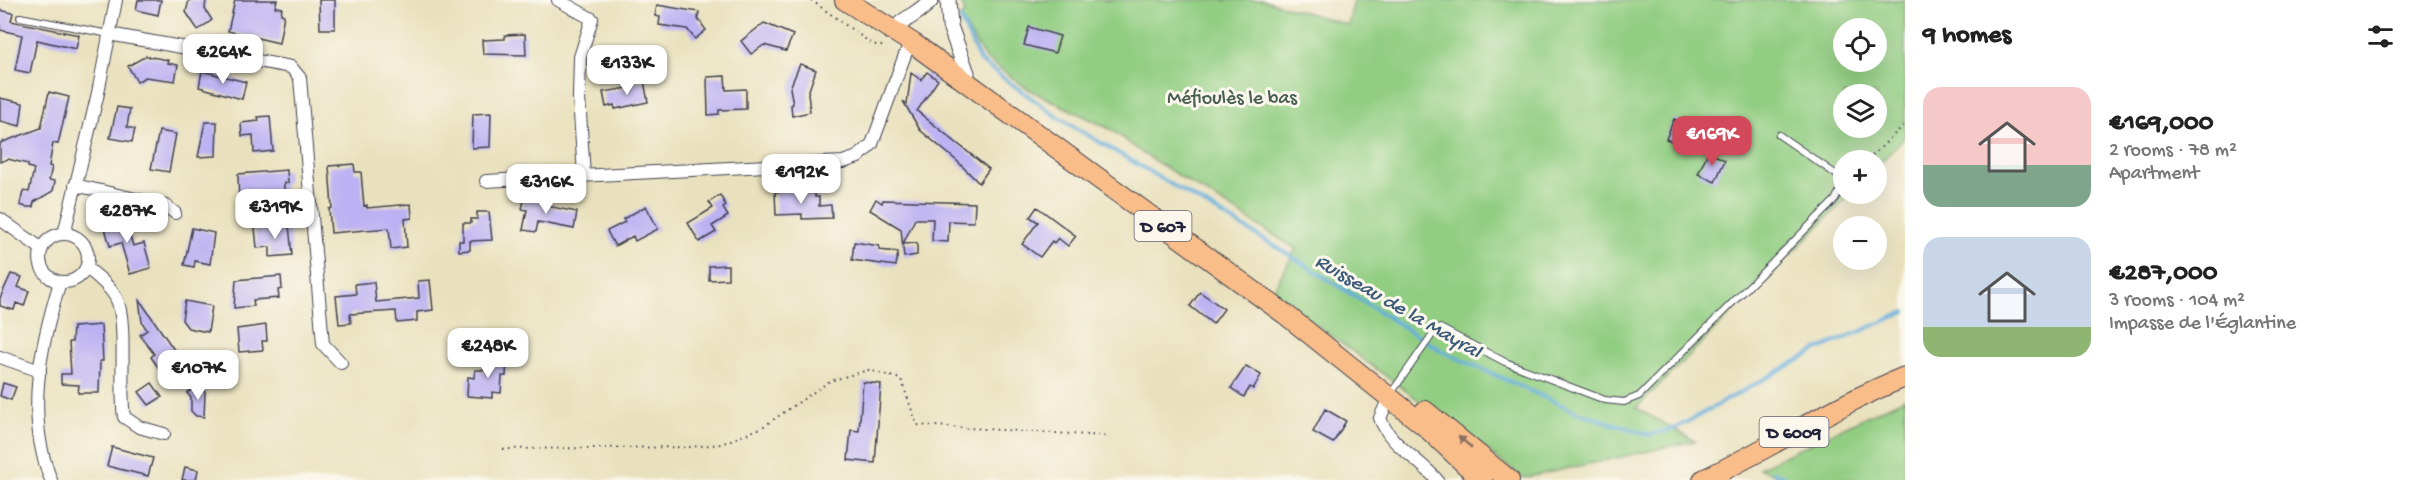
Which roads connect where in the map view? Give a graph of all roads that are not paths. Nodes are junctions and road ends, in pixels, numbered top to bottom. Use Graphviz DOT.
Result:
graph roads {
  1 [pos="116,0"];
  2 [pos="558,0"];
  3 [pos="845,0"];
  4 [pos="860,0"];
  5 [pos="931,0"];
  6 [pos="948,0"];
  7 [pos="20,17"];
  8 [pos="900,24"];
  9 [pos="109,34"];
  10 [pos="914,44"];
  11 [pos="967,73"];
  12 [pos="1779,135"];
  13 [pos="1042,137"];
  14 [pos="584,176"];
  15 [pos="486,181"];
  16 [pos="75,185"];
  17 [pos="175,213"];
  18 [pos="0,219"];
  19 [pos="64,234"];
  20 [pos="42,249"];
  21 [pos="87,268"];
  22 [pos="60,282"];
  23 [pos="0,357"];
  24 [pos="340,363"];
  25 [pos="40,371"];
  26 [pos="1905,377"];
  27 [pos="1391,392"];
  28 [pos="164,434"];
  29 [pos="1748,459"];
  30 [pos="51,480"];
  31 [pos="1437,480"];
  32 [pos="1482,480"];
  33 [pos="1509,480"];
  34 [pos="1703,480"];
  35 [pos="1724,480"];
  1 -- 9 [label="street"];
  2 -- 14 [label="street"];
  3 -- 10 [label="main road, D 607"];
  4 -- 8 [label="main road, D 607"];
  5 -- 8 [label="street"];
  6 -- 11 [label="street"];
  7 -- 9 [label="lane"];
  8 -- 11 [label="main road, D 607"];
  9 -- 16 [label="street"];
  9 -- 24 [label="street"];
  10 -- 13 [label="main road, D 607"];
  10 -- 14 [label="street"];
  11 -- 13 [label="main road, D 607"];
  12 -- 27 [label="lane"];
  13 -- 27 [label="main road, D 607"];
  14 -- 15 [label="street"];
  16 -- 17 [label="street"];
  16 -- 19 [label="street"];
  18 -- 20 [label="street"];
  19 -- 20 [label="street"];
  19 -- 21 [label="street"];
  20 -- 22 [label="street"];
  21 -- 22 [label="street"];
  21 -- 28 [label="street"];
  22 -- 25 [label="street"];
  23 -- 25 [label="street"];
  25 -- 30 [label="street"];
  26 -- 29 [label="main road, D 6009"];
  27 -- 31 [label="street"];
  27 -- 32 [label="main road, D 607"];
  33 -- 27 [label="main road, D 607, one-way"];
  29 -- 34 [label="main road, D 6009"];
  29 -- 35 [label="main road, D 6009"];
}
